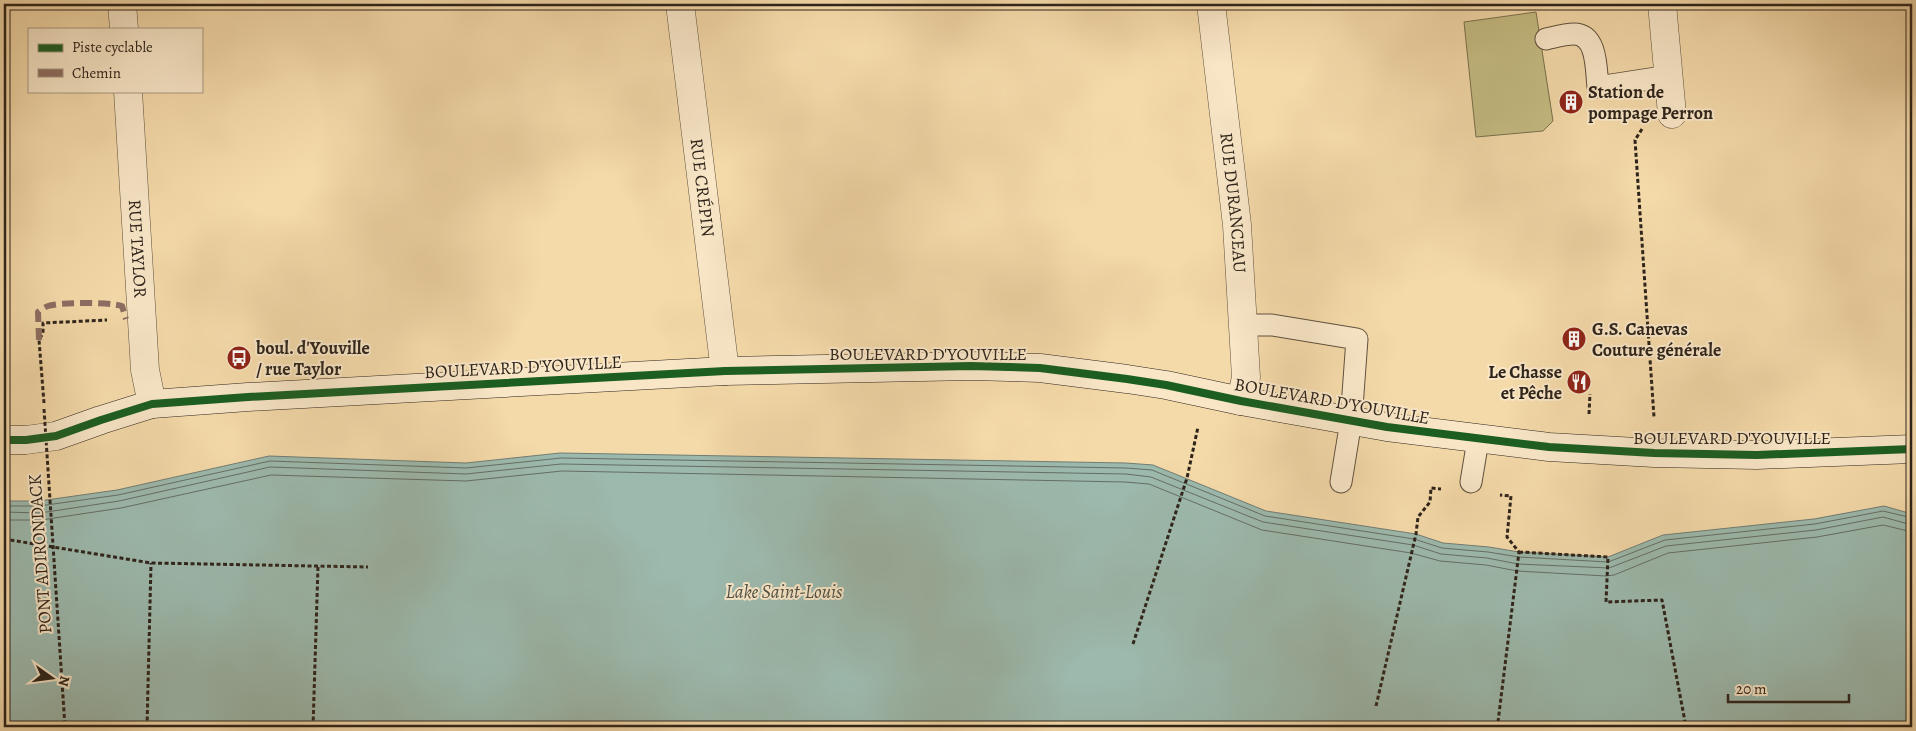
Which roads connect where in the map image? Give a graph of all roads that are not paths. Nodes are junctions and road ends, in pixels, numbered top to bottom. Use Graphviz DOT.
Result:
graph roads {
  1 [pos="122,4"];
  2 [pos="680,4"];
  3 [pos="1211,4"];
  4 [pos="1662,4"];
  5 [pos="124,28"];
  6 [pos="1546,39"];
  7 [pos="1669,76"];
  8 [pos="128,92"];
  9 [pos="1672,114"];
  10 [pos="1243,325"];
  11 [pos="725,372"];
  12 [pos="1241,401"];
  13 [pos="152,404"];
  14 [pos="1351,421"];
  15 [pos="4,440"];
  16 [pos="1478,440"];
  17 [pos="1912,449"];
  18 [pos="1341,482"];
  19 [pos="1471,482"];
  1 -- 5 [label="street"];
  2 -- 11 [label="street, RUE CRÉPIN"];
  3 -- 10 [label="street, RUE DURANCEAU"];
  4 -- 7 [label="street"];
  6 -- 7 [label="lane"];
  7 -- 9 [label="street"];
  8 -- 13 [label="street, RUE TAYLOR"];
  10 -- 12 [label="street, RUE DURANCEAU"];
  10 -- 14 [label="lane"];
  11 -- 12 [label="street, BOULEVARD D'YOUVILLE"];
  11 -- 13 [label="street, BOULEVARD D'YOUVILLE"];
  12 -- 14 [label="street, BOULEVARD D'YOUVILLE"];
  13 -- 15 [label="street, BOULEVARD D'YOUVILLE"];
  14 -- 16 [label="street, BOULEVARD D'YOUVILLE"];
  14 -- 18 [label="lane"];
  16 -- 17 [label="street, BOULEVARD D'YOUVILLE"];
  16 -- 19 [label="lane"];
}
